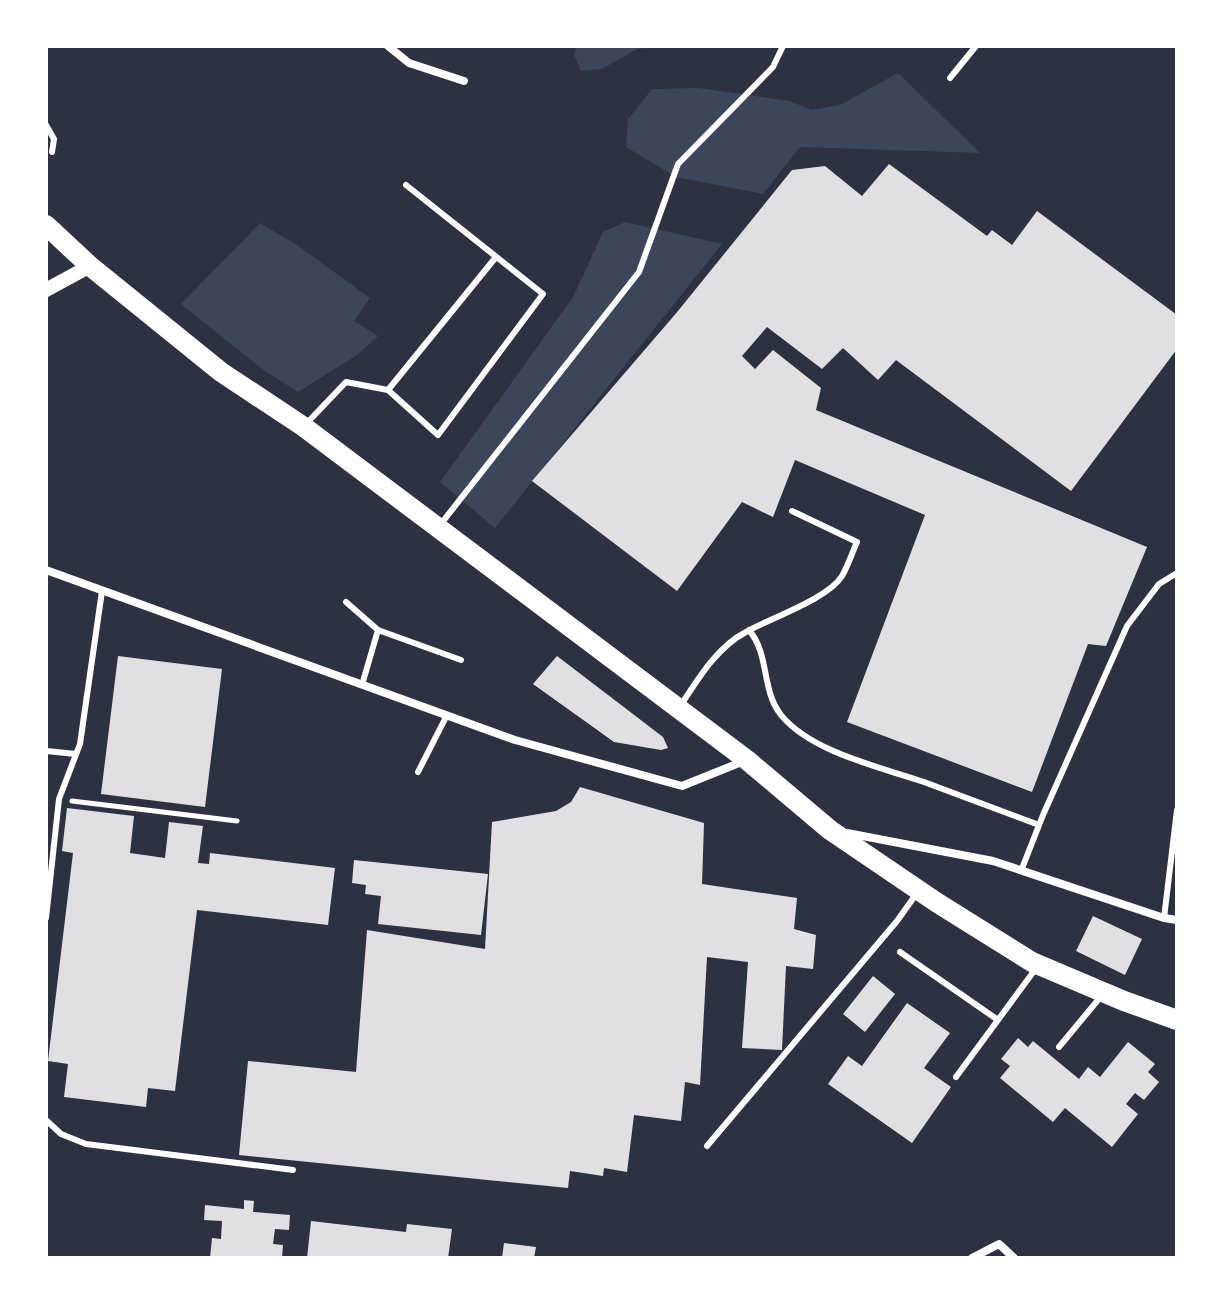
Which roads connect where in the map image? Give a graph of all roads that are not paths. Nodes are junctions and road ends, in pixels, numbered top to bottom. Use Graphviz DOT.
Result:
graph roads {
  1 [pos="388,46"];
  2 [pos="783,46"];
  3 [pos="976,46"];
  4 [pos="950,78"];
  5 [pos="464,81"];
  6 [pos="46,125"];
  7 [pos="52,152"];
  8 [pos="406,185"];
  9 [pos="46,225"];
  10 [pos="496,257"];
  11 [pos="90,266"];
  12 [pos="46,290"];
  13 [pos="388,390"];
  14 [pos="304,427"];
  15 [pos="792,511"];
  16 [pos="438,528"];
  17 [pos="46,570"];
  18 [pos="1177,573"];
  19 [pos="102,591"];
  20 [pos="346,602"];
  21 [pos="378,630"];
  22 [pos="749,630"];
  23 [pos="461,660"];
  24 [pos="362,685"];
  25 [pos="679,708"];
  26 [pos="447,715"];
  27 [pos="46,751"];
  28 [pos="76,754"];
  29 [pos="747,760"];
  30 [pos="418,772"];
  31 [pos="1177,810"];
  32 [pos="1039,825"];
  33 [pos="830,830"];
  34 [pos="1021,871"];
  35 [pos="919,890"];
  36 [pos="46,918"];
  37 [pos="1164,918"];
  38 [pos="1177,920"];
  39 [pos="900,952"];
  40 [pos="1039,964"];
  41 [pos="1104,992"];
  42 [pos="998,1020"];
  43 [pos="1177,1020"];
  44 [pos="1059,1047"];
  45 [pos="956,1077"];
  46 [pos="46,1120"];
  47 [pos="707,1146"];
  48 [pos="293,1170"];
  49 [pos="972,1258"];
  50 [pos="1014,1258"];
  1 -- 5 [label="street"];
  2 -- 16 [label="lane"];
  3 -- 4 [label="lane"];
  6 -- 7 [label="lane"];
  8 -- 10 [label="lane"];
  9 -- 11 [label="main road"];
  10 -- 13 [label="lane"];
  10 -- 13 [label="lane"];
  11 -- 12 [label="street"];
  11 -- 14 [label="main road"];
  13 -- 14 [label="lane"];
  14 -- 16 [label="main road"];
  15 -- 22 [label="lane"];
  16 -- 25 [label="main road"];
  17 -- 19 [label="street"];
  18 -- 32 [label="lane"];
  19 -- 24 [label="street"];
  19 -- 28 [label="lane"];
  20 -- 21 [label="lane"];
  21 -- 23 [label="lane"];
  21 -- 24 [label="lane"];
  22 -- 25 [label="lane"];
  22 -- 32 [label="lane"];
  24 -- 26 [label="street"];
  25 -- 29 [label="main road"];
  26 -- 29 [label="street"];
  26 -- 30 [label="lane"];
  27 -- 28 [label="lane"];
  28 -- 36 [label="lane"];
  29 -- 33 [label="main road"];
  31 -- 37 [label="lane"];
  32 -- 34 [label="lane"];
  33 -- 34 [label="street"];
  33 -- 35 [label="main road"];
  34 -- 37 [label="street"];
  35 -- 40 [label="main road"];
  35 -- 47 [label="lane"];
  37 -- 38 [label="street"];
  39 -- 42 [label="lane"];
  40 -- 41 [label="main road"];
  40 -- 42 [label="lane"];
  41 -- 43 [label="main road"];
  41 -- 44 [label="lane"];
  42 -- 45 [label="lane"];
  46 -- 48 [label="lane"];
  49 -- 50 [label="street"];
}
